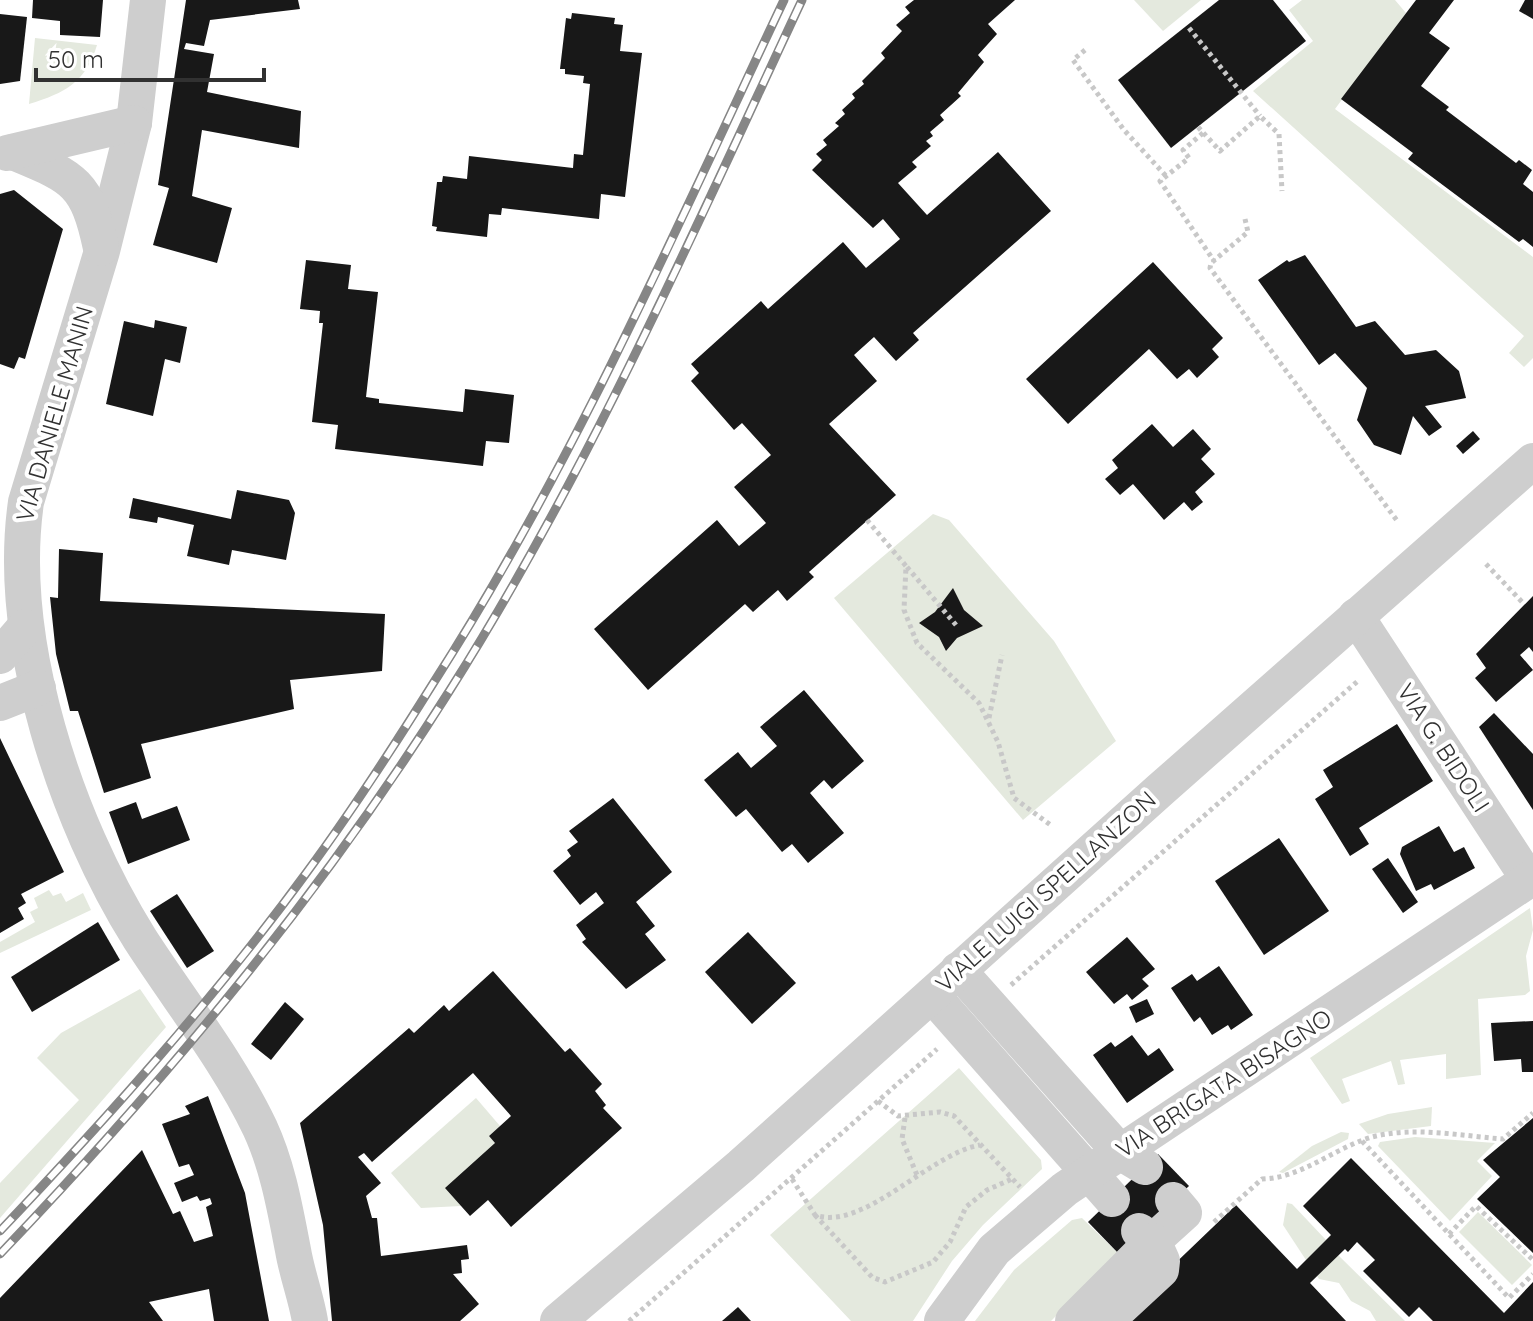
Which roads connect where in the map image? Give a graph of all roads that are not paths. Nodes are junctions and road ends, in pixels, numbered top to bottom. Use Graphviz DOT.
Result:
graph roads {
  1 [pos="148,0"];
  2 [pos="134,123"];
  3 [pos="6,153"];
  4 [pos="102,251"];
  5 [pos="1533,461"];
  6 [pos="1356,616"];
  7 [pos="25,627"];
  8 [pos="0,656"];
  9 [pos="38,688"];
  10 [pos="0,703"];
  11 [pos="1531,879"];
  12 [pos="958,970"];
  13 [pos="932,995"];
  14 [pos="1132,1160"];
  15 [pos="1089,1172"];
  16 [pos="1112,1199"];
  17 [pos="1189,1212"];
  18 [pos="1146,1236"];
  19 [pos="293,1252"];
  20 [pos="295,1321"];
  21 [pos="310,1321"];
  22 [pos="558,1321"];
  23 [pos="942,1321"];
  24 [pos="1073,1321"];
  25 [pos="1106,1321"];
  1 -- 2 [label="street, VIA DANIELE MANIN"];
  2 -- 3 [label="street"];
  2 -- 4 [label="street, VIA DANIELE MANIN"];
  3 -- 4 [label="street"];
  4 -- 7 [label="street, VIA DANIELE MANIN"];
  5 -- 6 [label="street, VIALE LUIGI SPELLANZON"];
  6 -- 11 [label="street, VIA G. BIDOLI"];
  6 -- 12 [label="street, VIALE LUIGI SPELLANZON"];
  7 -- 8 [label="street"];
  7 -- 9 [label="street, VIA DANIELE MANIN"];
  9 -- 10 [label="street"];
  9 -- 19 [label="street, VIA DANIELE MANIN"];
  11 -- 14 [label="street, VIA BRIGATA BISAGNO"];
  12 -- 13 [label="street, VIALE LUIGI SPELLANZON"];
  12 -- 14 [label="street"];
  13 -- 15 [label="street"];
  13 -- 22 [label="street, VIALE LUIGI SPELLANZON"];
  14 -- 15 [label="street, VIA BRIGATA BISAGNO"];
  15 -- 16 [label="street"];
  15 -- 23 [label="street, VIA BRIGATA BISAGNO"];
  17 -- 18 [label="street"];
  18 -- 24 [label="street"];
  18 -- 25 [label="street"];
  19 -- 20 [label="street, VIA DANIELE MANIN"];
  19 -- 21 [label="street, VIA DANIELE MANIN"];
}
